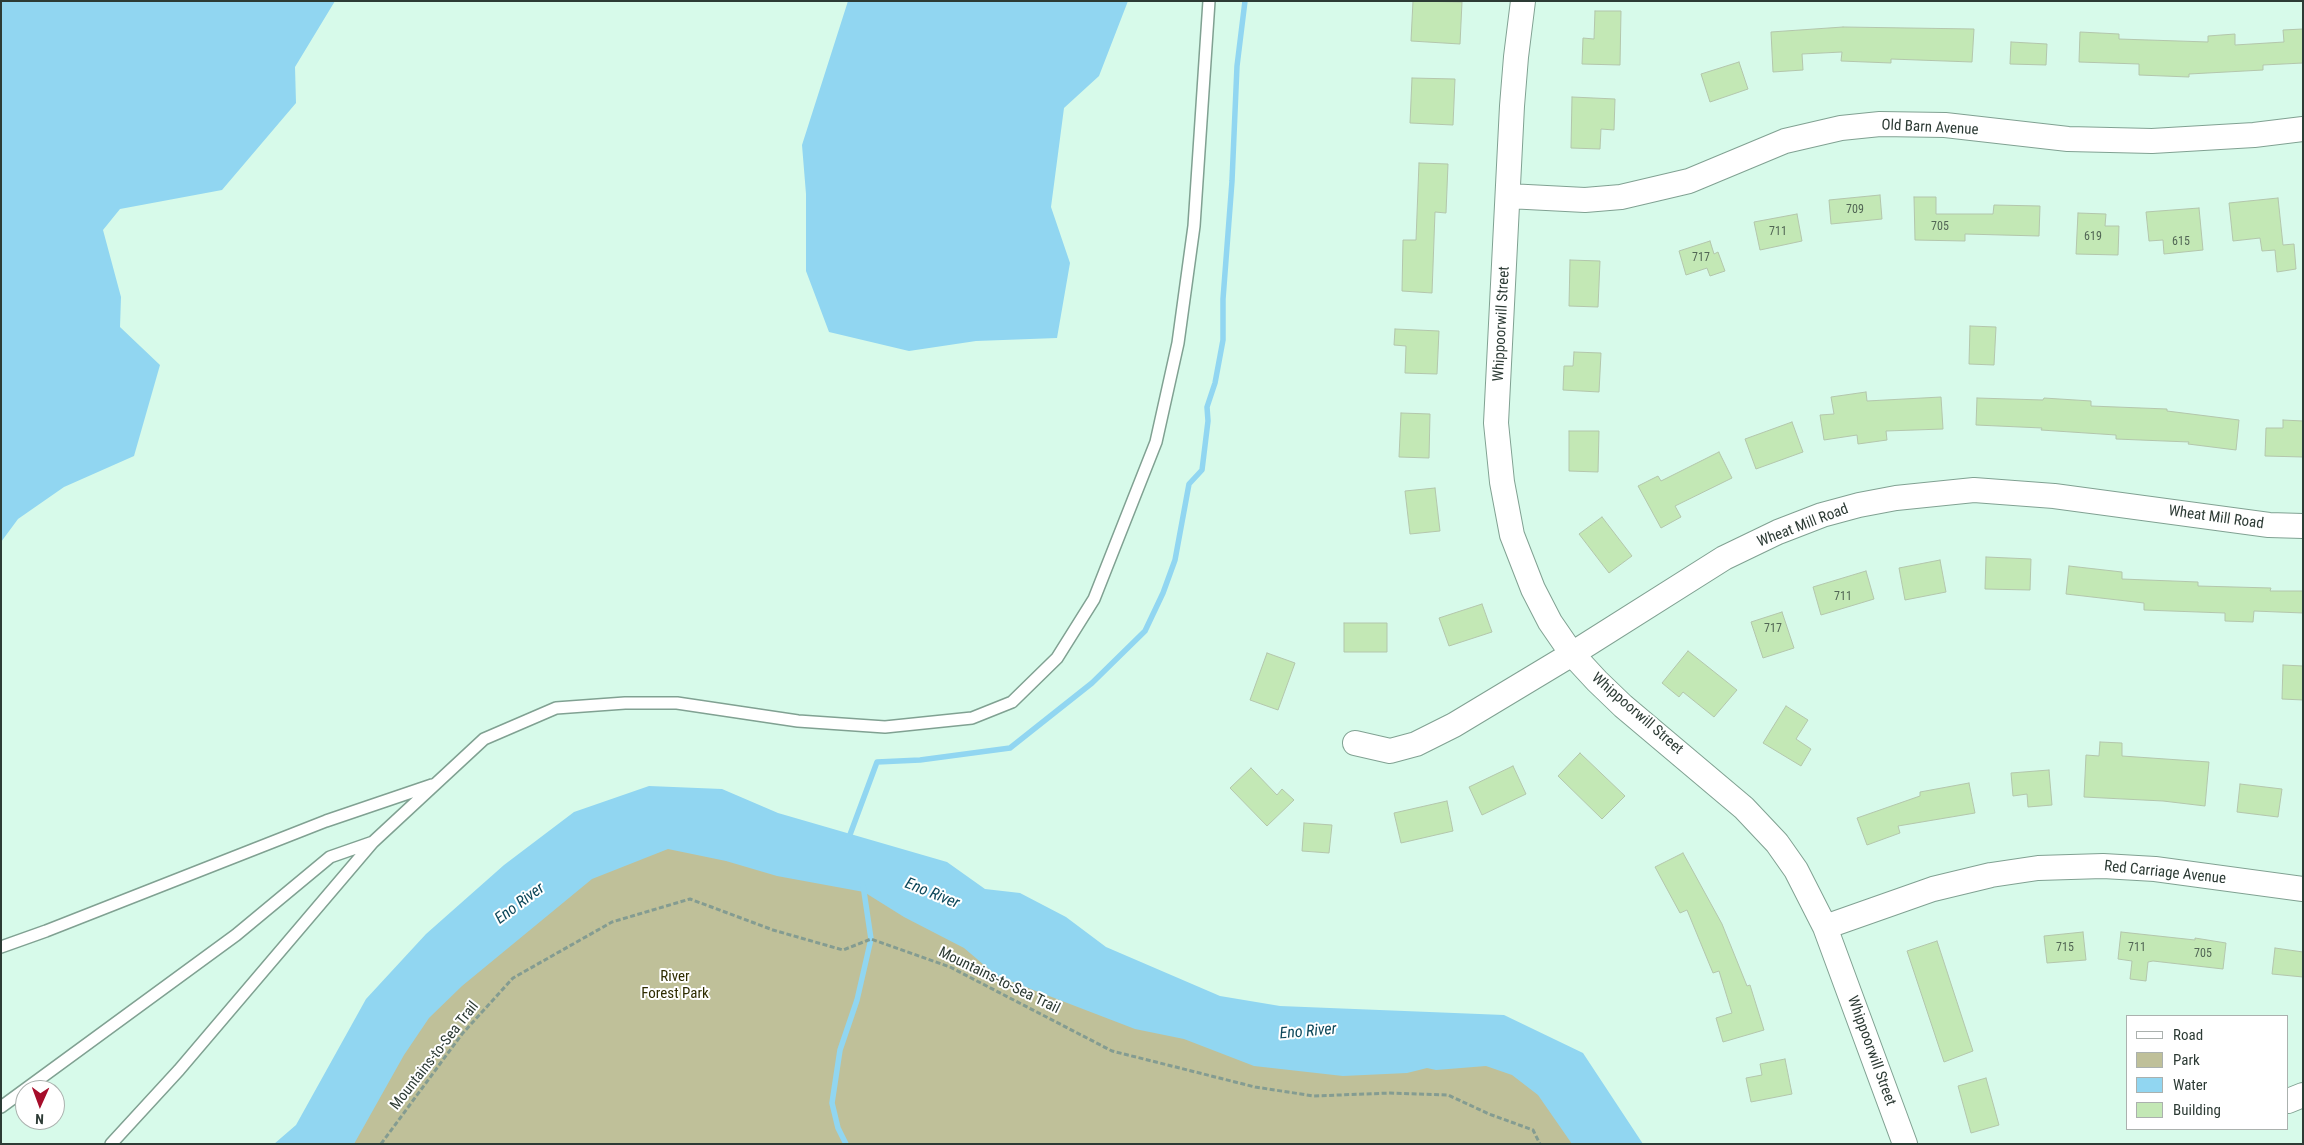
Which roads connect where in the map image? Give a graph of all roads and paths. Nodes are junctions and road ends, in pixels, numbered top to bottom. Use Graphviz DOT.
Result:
graph roads {
  1 [pos="1209,1"];
  2 [pos="1523,1"];
  3 [pos="2303,129"];
  4 [pos="1508,196"];
  5 [pos="2303,526"];
  6 [pos="1572,654"];
  7 [pos="1356,743"];
  8 [pos="436,784"];
  9 [pos="373,842"];
  10 [pos="2303,888"];
  11 [pos="1825,927"];
  12 [pos="1,947"];
  13 [pos="2303,1095"];
  14 [pos="2289,1101"];
  15 [pos="1,1107"];
  16 [pos="111,1144"];
  17 [pos="381,1144"];
  18 [pos="1540,1144"];
  19 [pos="1905,1144"];
  1 -- 8 [label="lane"];
  2 -- 4 [label="street, Whippoorwill Street"];
  3 -- 4 [label="street, Old Barn Avenue"];
  4 -- 6 [label="street, Whippoorwill Street"];
  5 -- 6 [label="street, Wheat Mill Road"];
  6 -- 7 [label="street, Wheat Mill Road"];
  6 -- 11 [label="street, Whippoorwill Street"];
  8 -- 9 [label="lane"];
  8 -- 12 [label="lane"];
  9 -- 15 [label="lane"];
  9 -- 16 [label="lane"];
  10 -- 11 [label="street, Red Carriage Avenue"];
  11 -- 19 [label="street, Whippoorwill Street"];
  13 -- 14 [label="street"];
  17 -- 18 [label="path, Mountains-to-Sea Trail"];
}
